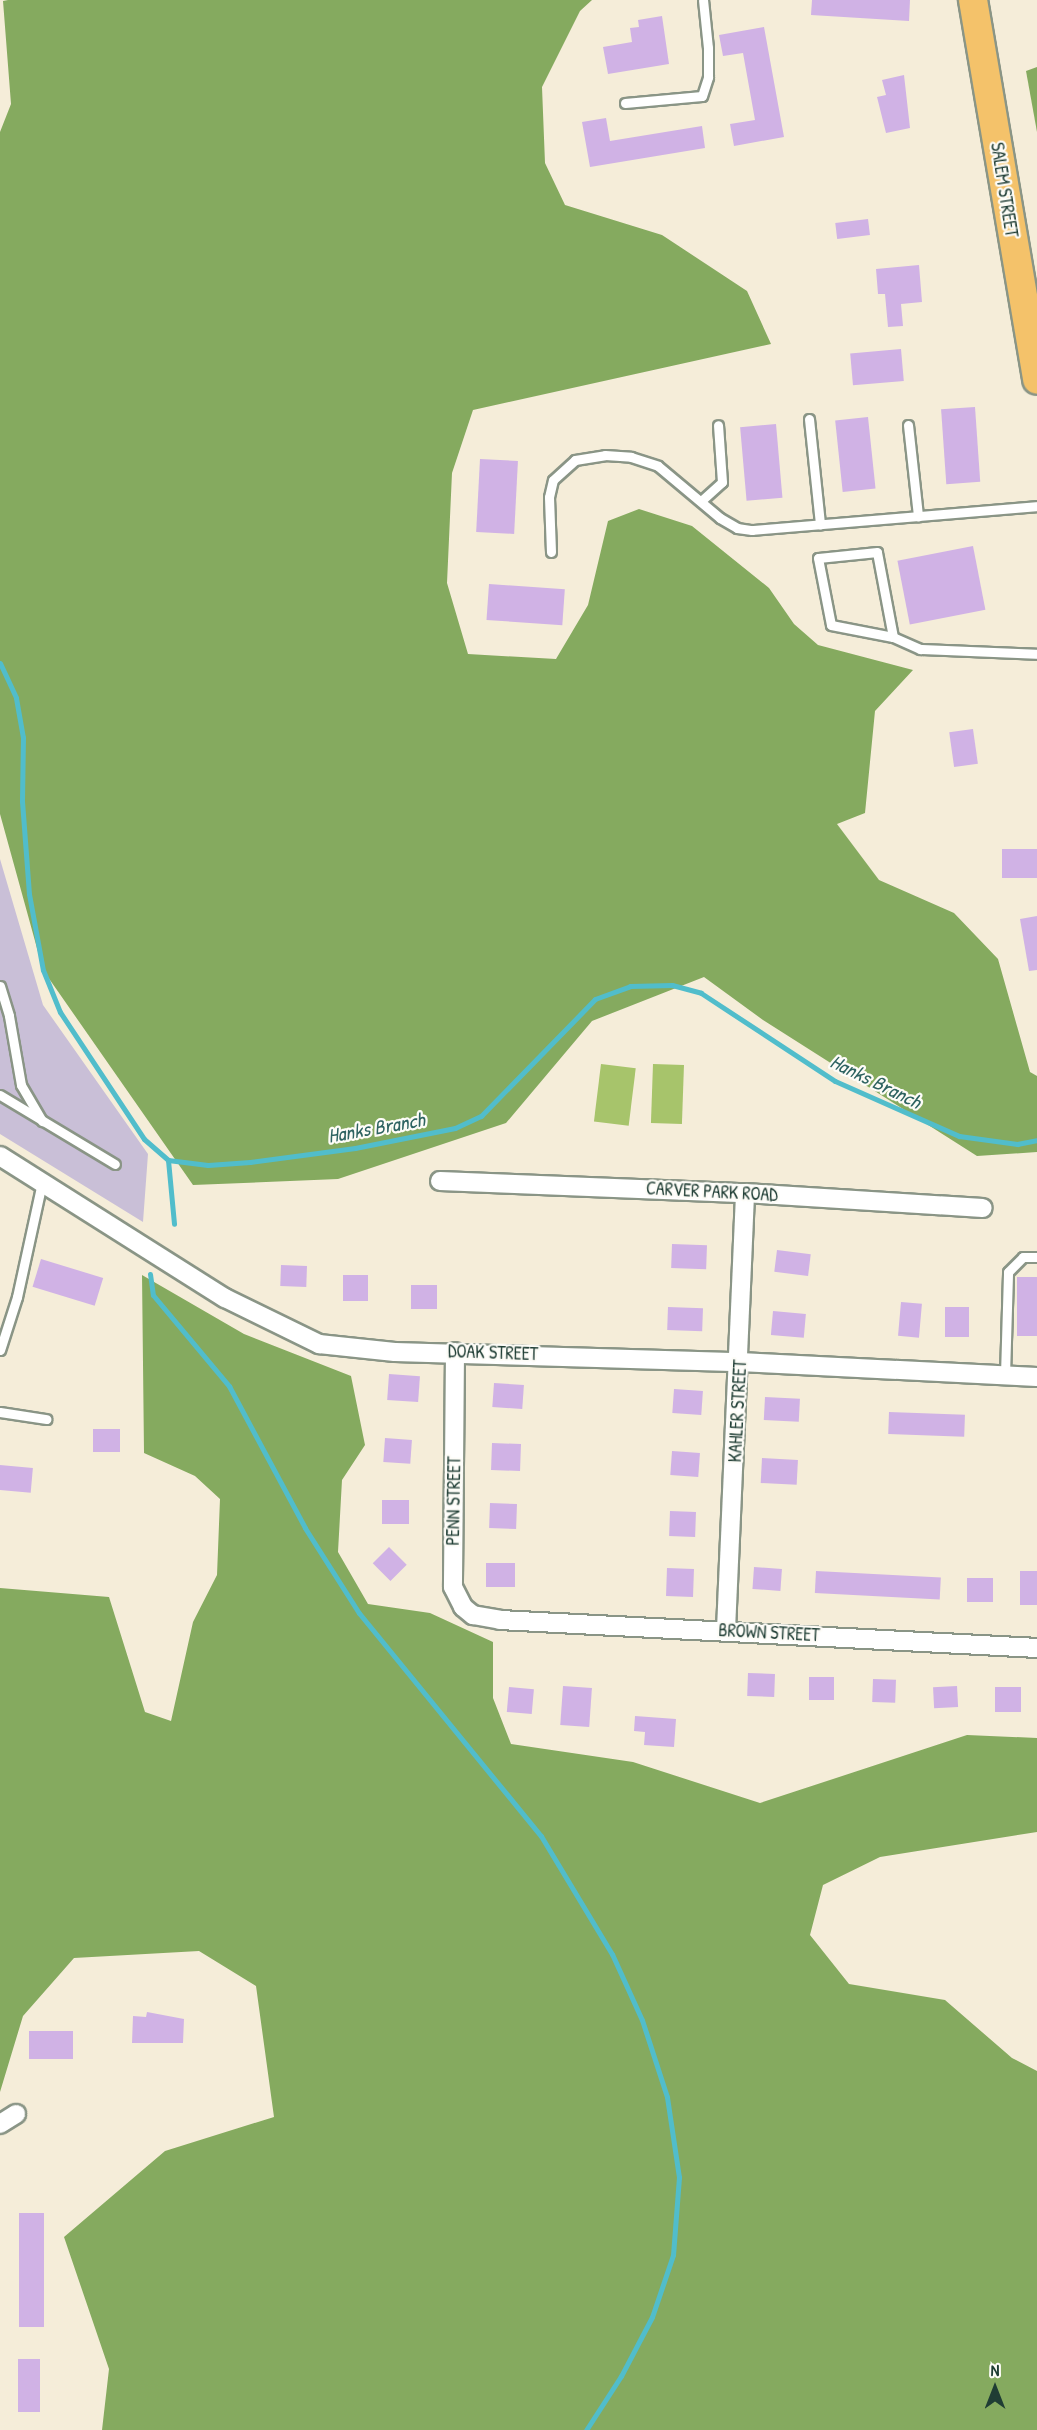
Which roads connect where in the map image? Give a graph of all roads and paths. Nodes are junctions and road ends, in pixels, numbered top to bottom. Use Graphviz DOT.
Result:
graph roads {
  1 [pos="703,0"];
  2 [pos="973,0"];
  3 [pos="625,103"];
  4 [pos="1037,380"];
  5 [pos="809,419"];
  6 [pos="718,425"];
  7 [pos="908,425"];
  8 [pos="701,501"];
  9 [pos="1037,506"];
  10 [pos="918,516"];
  11 [pos="820,524"];
  12 [pos="551,552"];
  13 [pos="893,637"];
  14 [pos="1037,654"];
  15 [pos="0,986"];
  16 [pos="0,1095"];
  17 [pos="42,1121"];
  18 [pos="0,1156"];
  19 [pos="115,1164"];
  20 [pos="440,1181"];
  21 [pos="42,1182"];
  22 [pos="745,1192"];
  23 [pos="983,1208"];
  24 [pos="1037,1257"];
  25 [pos="0,1350"];
  26 [pos="455,1352"];
  27 [pos="740,1362"];
  28 [pos="1005,1375"];
  29 [pos="1037,1377"];
  30 [pos="0,1412"];
  31 [pos="45,1419"];
  32 [pos="500,1620"];
  33 [pos="726,1630"];
  34 [pos="1037,1648"];
  35 [pos="8,2115"];
  36 [pos="0,2124"];
  1 -- 3 [label="lane"];
  2 -- 4 [label="main road, SALEM STREET"];
  5 -- 11 [label="lane"];
  6 -- 8 [label="lane"];
  7 -- 10 [label="lane"];
  8 -- 11 [label="lane"];
  8 -- 12 [label="lane"];
  9 -- 10 [label="lane"];
  10 -- 11 [label="lane"];
  13 -- 13 [label="lane"];
  13 -- 14 [label="lane"];
  15 -- 17 [label="lane"];
  16 -- 17 [label="lane"];
  17 -- 19 [label="lane"];
  18 -- 21 [label="street, DOAK STREET"];
  20 -- 22 [label="street, CARVER PARK ROAD"];
  21 -- 25 [label="lane"];
  21 -- 26 [label="street, DOAK STREET"];
  22 -- 23 [label="street, CARVER PARK ROAD"];
  22 -- 27 [label="street, KAHLER STREET"];
  24 -- 28 [label="lane"];
  26 -- 27 [label="street, DOAK STREET"];
  26 -- 32 [label="street, PENN STREET"];
  27 -- 28 [label="street, DOAK STREET"];
  27 -- 33 [label="street, KAHLER STREET"];
  28 -- 29 [label="street, DOAK STREET"];
  30 -- 31 [label="lane"];
  32 -- 33 [label="street, BROWN STREET"];
  33 -- 34 [label="street, BROWN STREET"];
  35 -- 36 [label="street"];
}
